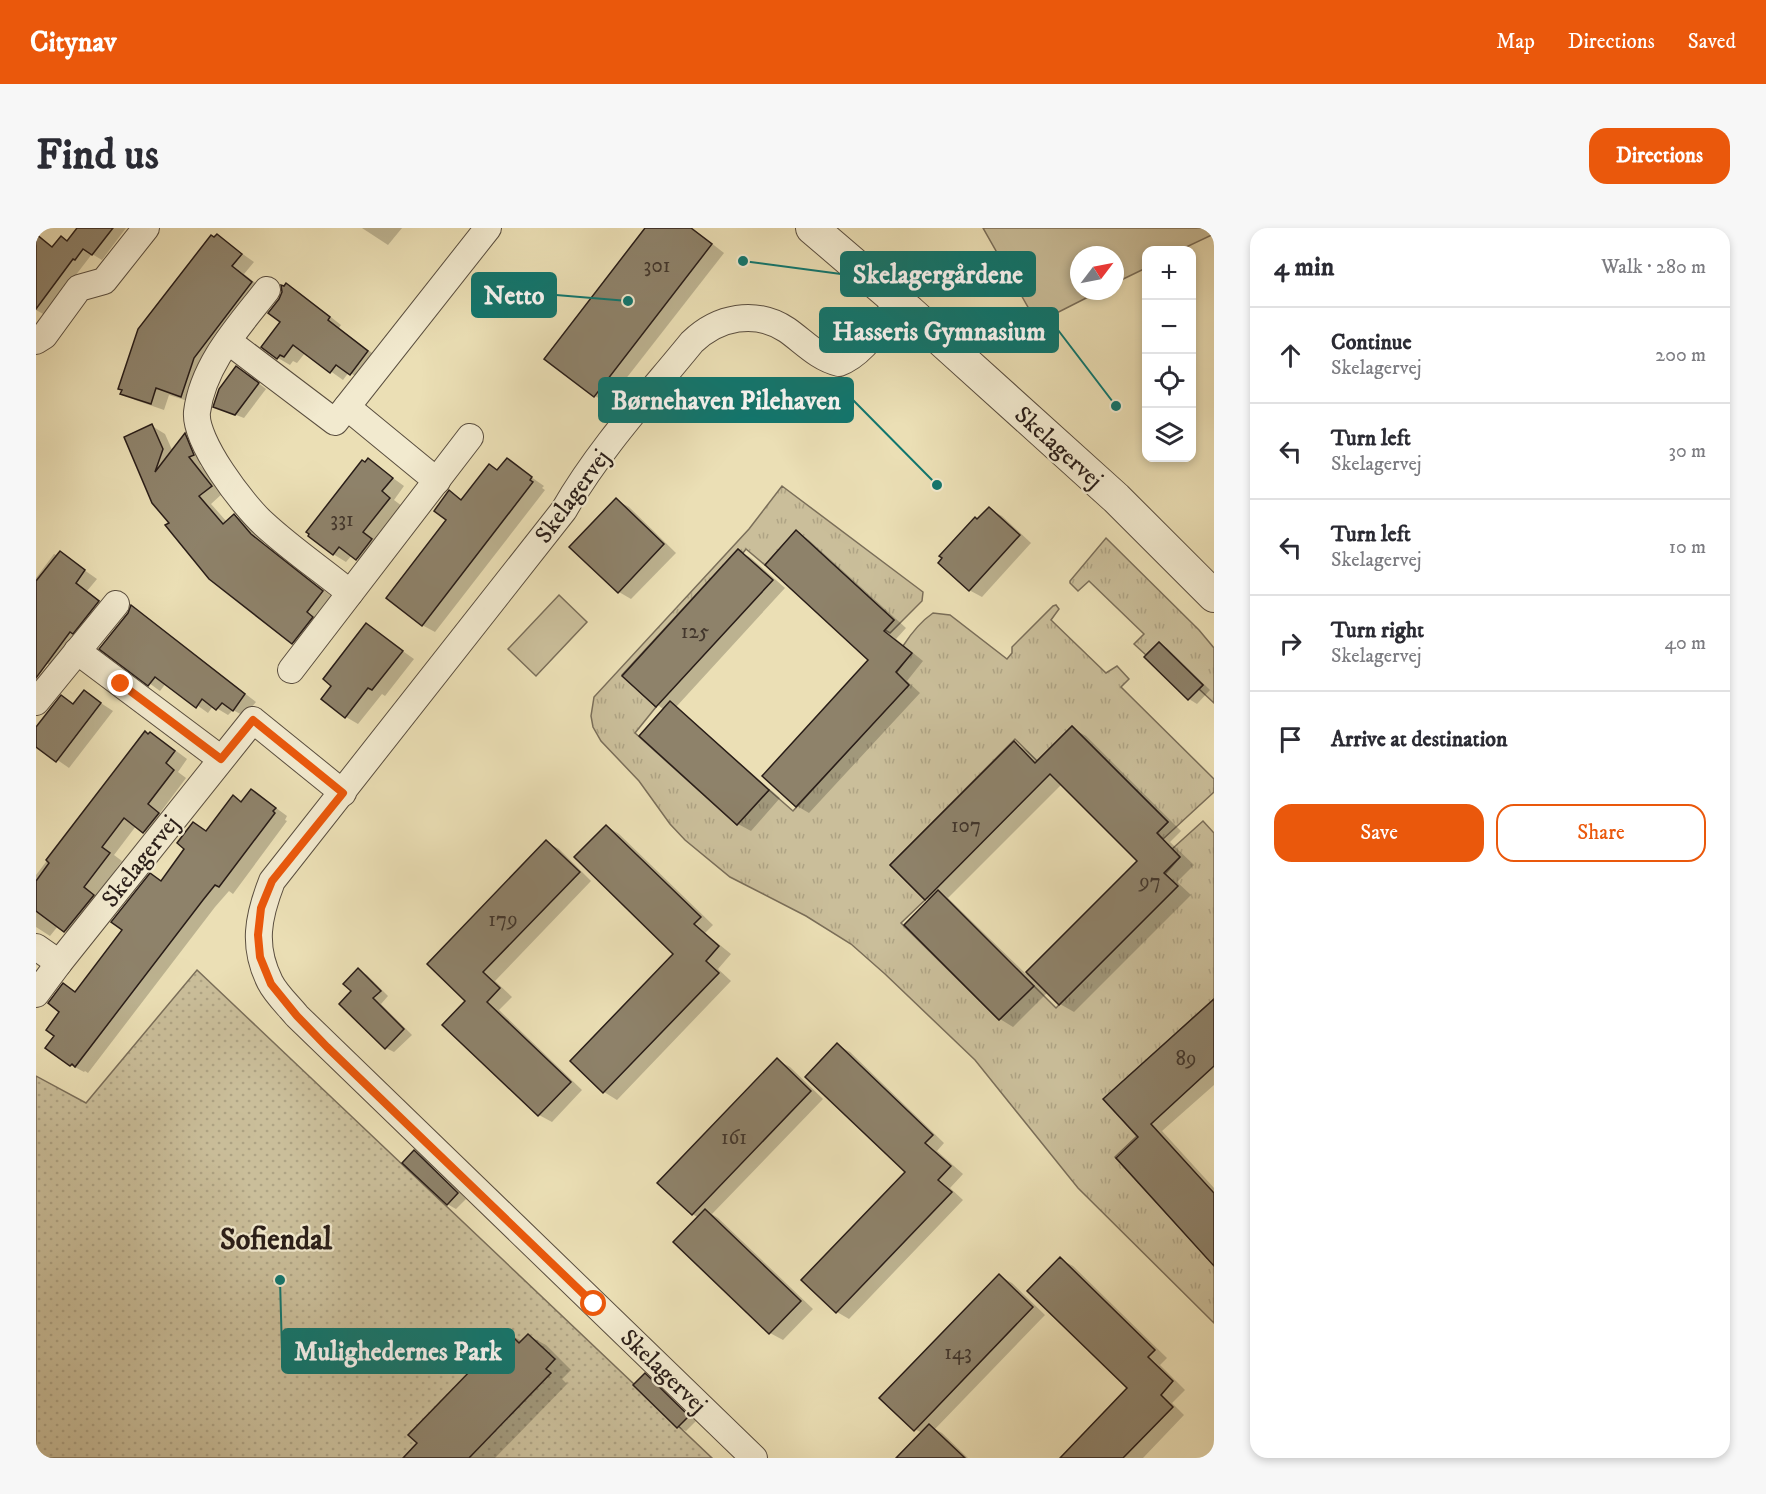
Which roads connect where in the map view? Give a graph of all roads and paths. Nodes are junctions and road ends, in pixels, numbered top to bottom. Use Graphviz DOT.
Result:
graph roads {
  1 [pos="146,228"];
  2 [pos="488,228"];
  3 [pos="812,228"];
  4 [pos="267,290"];
  5 [pos="898,303"];
  6 [pos="36,341"];
  7 [pos="228,341"];
  8 [pos="347,408"];
  9 [pos="470,437"];
  10 [pos="437,481"];
  11 [pos="350,593"];
  12 [pos="1214,596"];
  13 [pos="116,604"];
  14 [pos="77,651"];
  15 [pos="291,670"];
  16 [pos="36,702"];
  17 [pos="221,759"];
  18 [pos="343,793"];
  19 [pos="36,947"];
  20 [pos="59,963"];
  21 [pos="36,994"];
  22 [pos="754,1458"];
  1 -- 6 [label="street"];
  2 -- 8 [label="street"];
  3 -- 5 [label="street, Skelagervej"];
  4 -- 7 [label="street"];
  5 -- 12 [label="street, Skelagervej"];
  5 -- 18 [label="street, Skelagervej"];
  7 -- 8 [label="street"];
  7 -- 11 [label="street"];
  8 -- 10 [label="street"];
  9 -- 10 [label="street"];
  10 -- 11 [label="street"];
  11 -- 15 [label="street"];
  13 -- 14 [label="street"];
  14 -- 16 [label="street"];
  14 -- 17 [label="street"];
  17 -- 18 [label="street, Skelagervej"];
  17 -- 20 [label="street, Skelagervej"];
  18 -- 22 [label="street, Skelagervej"];
  19 -- 20 [label="street"];
  20 -- 21 [label="street, Skelagervej"];
}
